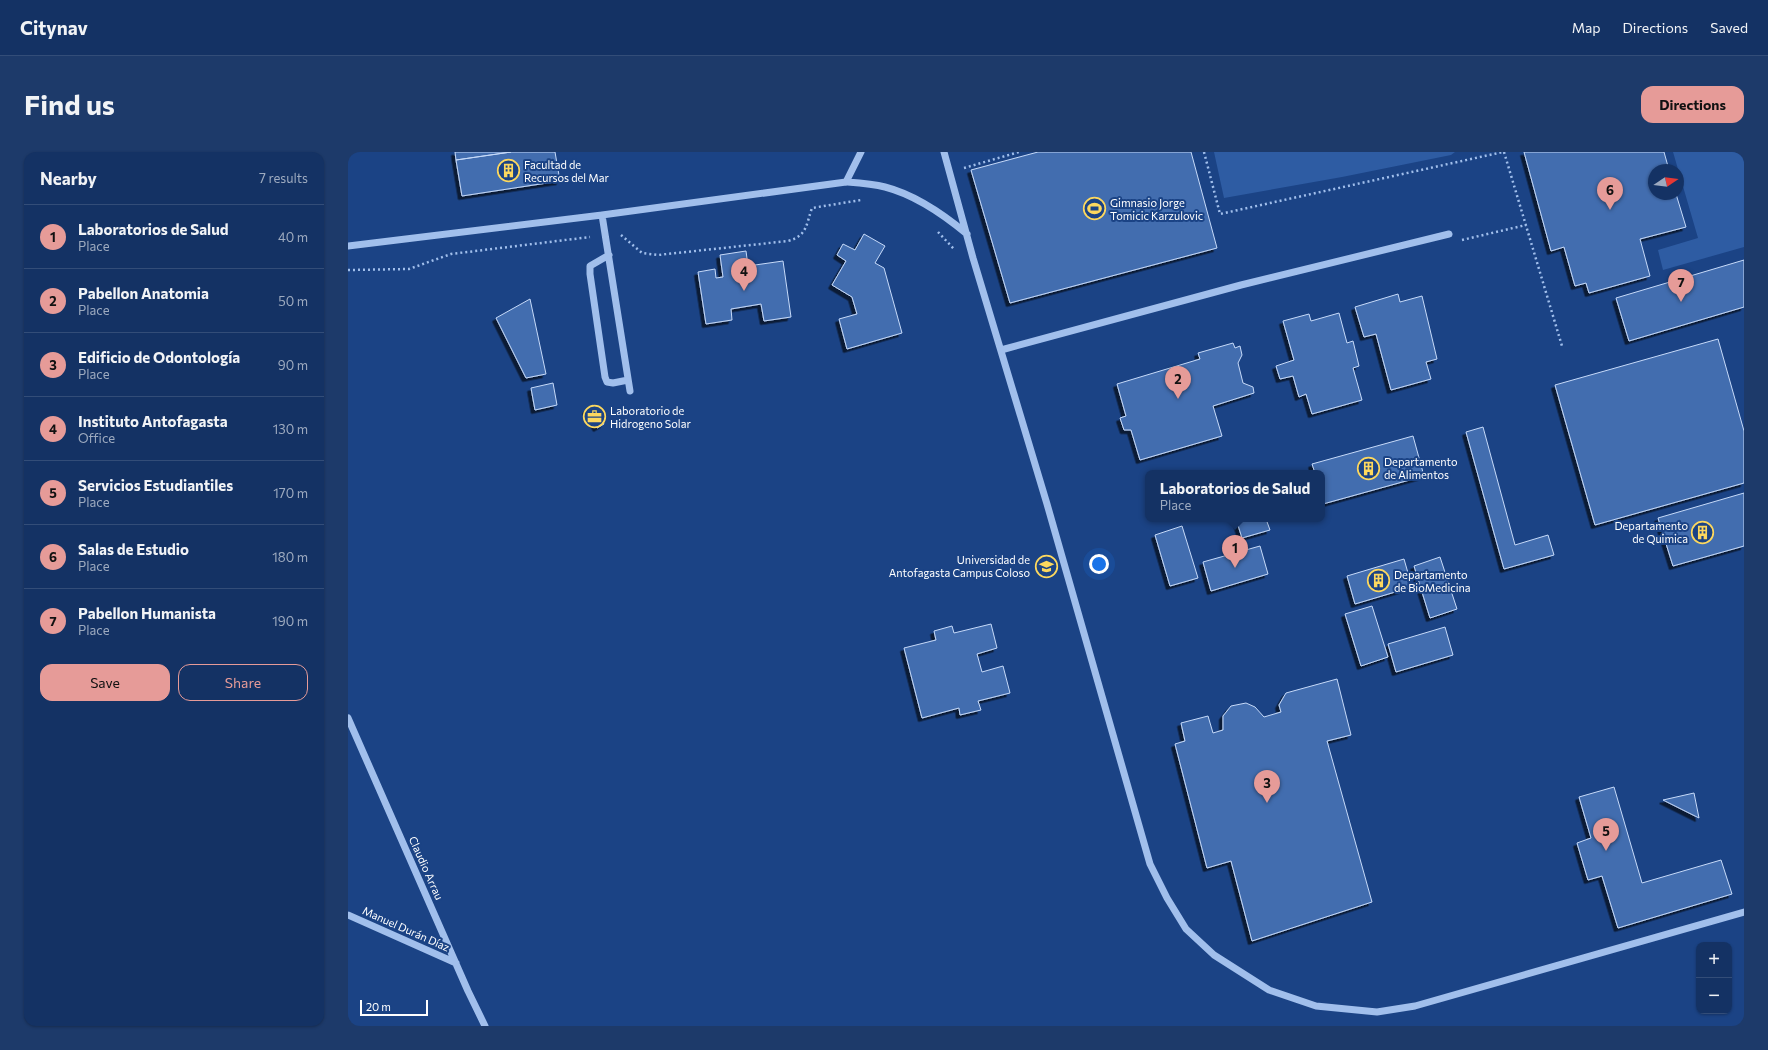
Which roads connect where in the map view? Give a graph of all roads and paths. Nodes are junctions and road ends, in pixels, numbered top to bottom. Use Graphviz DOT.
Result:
graph roads {
  1 [pos="861,152"];
  2 [pos="944,152"];
  3 [pos="1019,152"];
  4 [pos="1204,152"];
  5 [pos="1504,152"];
  6 [pos="950,172"];
  7 [pos="846,182"];
  8 [pos="857,200"];
  9 [pos="864,200"];
  10 [pos="602,215"];
  11 [pos="1526,225"];
  12 [pos="936,230"];
  13 [pos="967,234"];
  14 [pos="1449,234"];
  15 [pos="1457,241"];
  16 [pos="348,246"];
  17 [pos="609,254"];
  18 [pos="956,255"];
  19 [pos="1562,346"];
  20 [pos="1001,350"];
  21 [pos="628,380"];
  22 [pos="630,392"];
  23 [pos="348,718"];
  24 [pos="1744,912"];
  25 [pos="348,916"];
  26 [pos="456,963"];
  27 [pos="485,1026"];
  1 -- 7 [label="street"];
  2 -- 6 [label="street"];
  3 -- 6 [label="path"];
  4 -- 5 [label="path"];
  5 -- 11 [label="path"];
  6 -- 13 [label="street"];
  7 -- 10 [label="street"];
  7 -- 13 [label="street"];
  8 -- 9 [label="path"];
  10 -- 16 [label="street"];
  10 -- 17 [label="street"];
  11 -- 15 [label="path"];
  11 -- 19 [label="path"];
  12 -- 18 [label="path"];
  13 -- 20 [label="street"];
  14 -- 20 [label="street"];
  17 -- 21 [label="street"];
  17 -- 21 [label="street"];
  20 -- 24 [label="street"];
  21 -- 22 [label="street"];
  23 -- 26 [label="street, Claudio Arrau"];
  25 -- 26 [label="street, Manuel Durán Díaz"];
  26 -- 27 [label="street, Claudio Arrau"];
}
